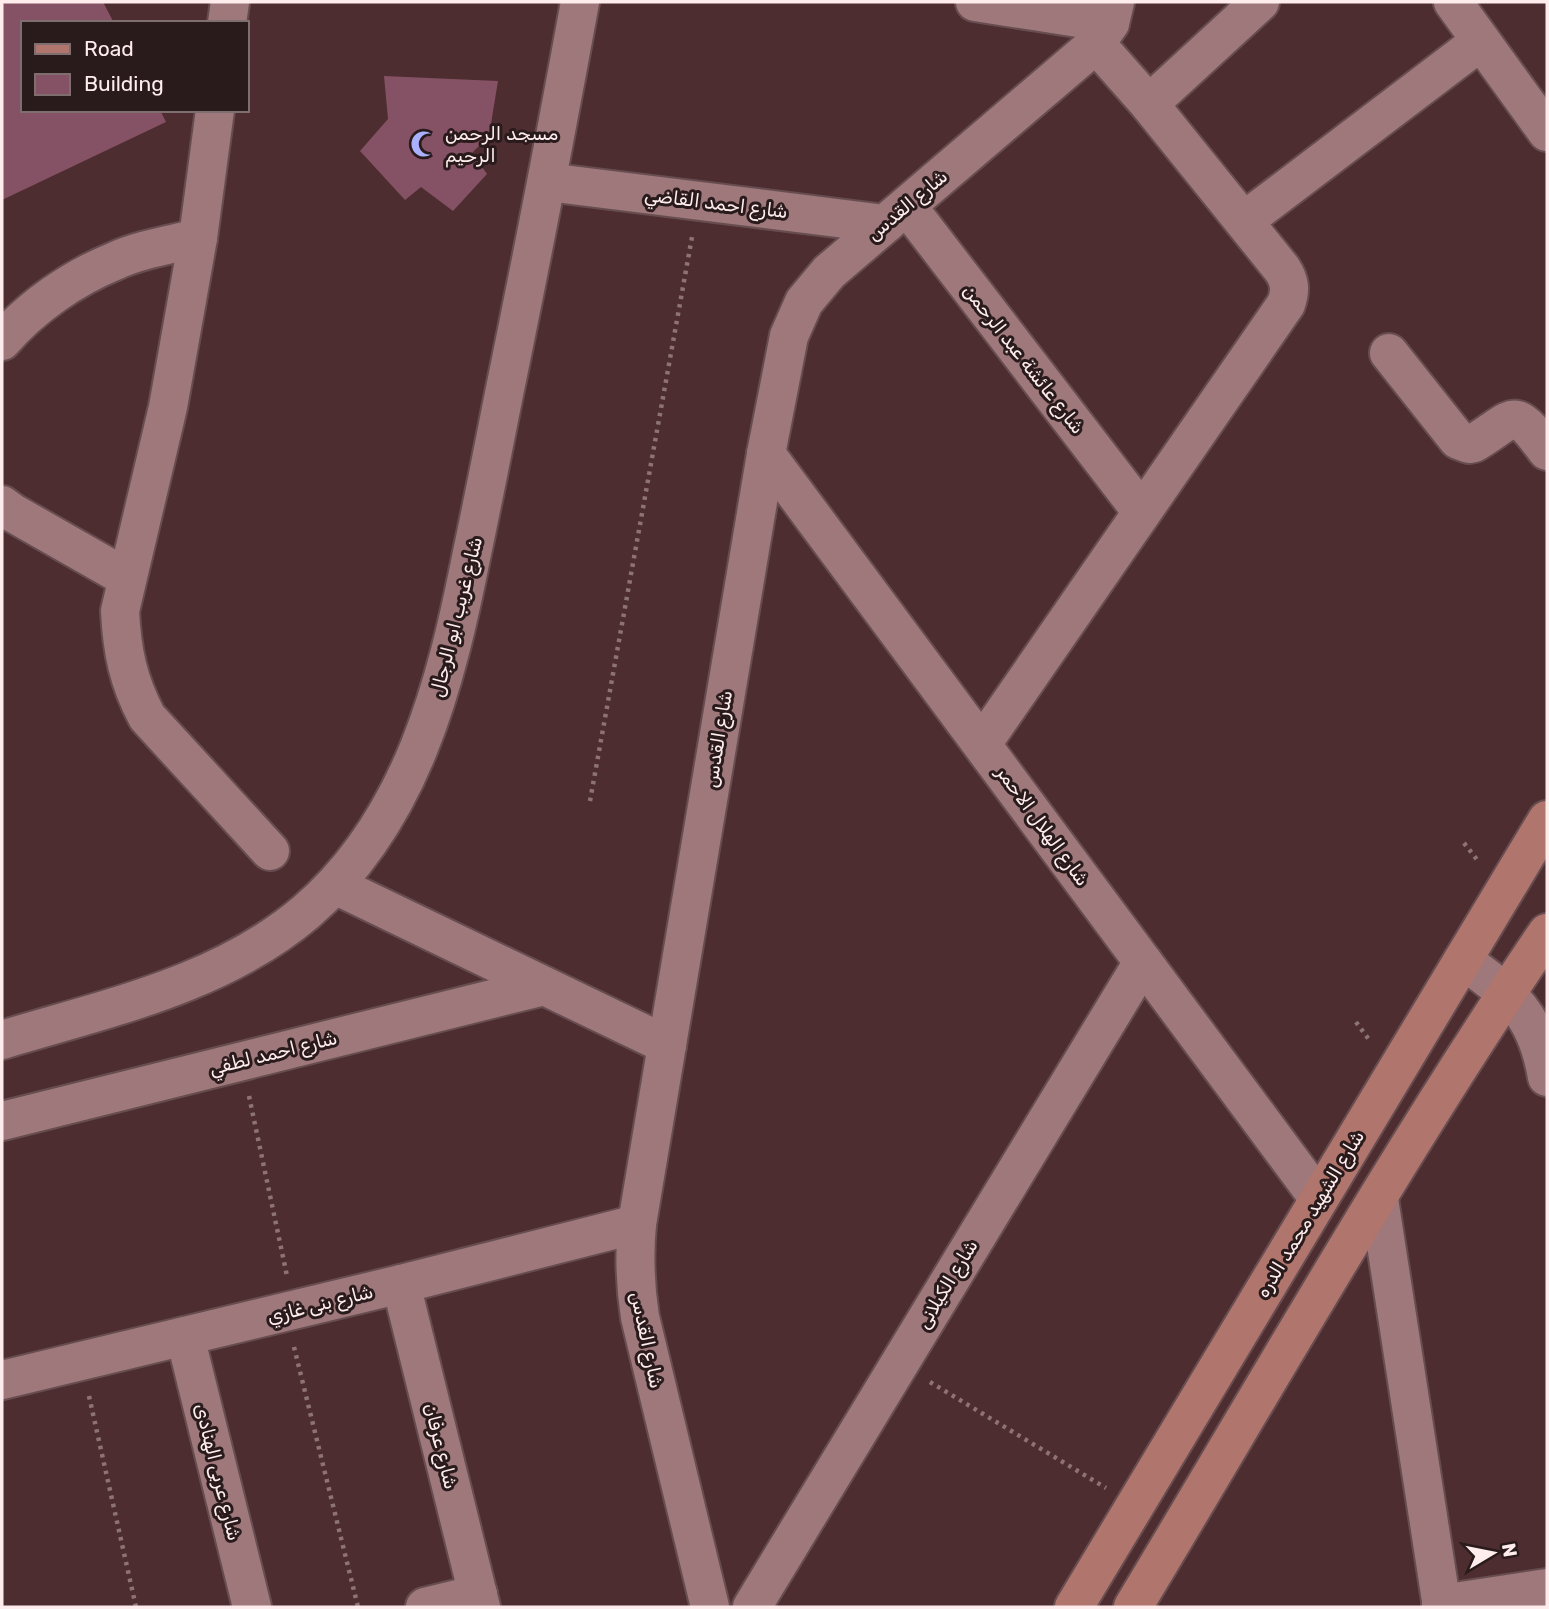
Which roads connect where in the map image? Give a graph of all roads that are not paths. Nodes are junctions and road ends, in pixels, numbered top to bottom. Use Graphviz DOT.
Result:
graph roads {
  1 [pos="230,2"];
  2 [pos="580,2"];
  3 [pos="975,2"];
  4 [pos="1259,2"];
  5 [pos="1452,2"];
  6 [pos="227,21"];
  7 [pos="1107,23"];
  8 [pos="1481,41"];
  9 [pos="1149,104"];
  10 [pos="215,112"];
  11 [pos="1547,132"];
  12 [pos="547,182"];
  13 [pos="896,215"];
  14 [pos="1244,221"];
  15 [pos="198,239"];
  16 [pos="2,341"];
  17 [pos="1389,353"];
  18 [pos="1547,451"];
  19 [pos="766,454"];
  20 [pos="2,505"];
  21 [pos="1142,512"];
  22 [pos="127,578"];
  23 [pos="982,744"];
  24 [pos="1547,821"];
  25 [pos="270,851"];
  26 [pos="335,885"];
  27 [pos="1547,933"];
  28 [pos="1463,960"];
  29 [pos="1143,962"];
  30 [pos="544,986"];
  31 [pos="1507,992"];
  32 [pos="2,1040"];
  33 [pos="667,1045"];
  34 [pos="1547,1077"];
  35 [pos="2,1121"];
  36 [pos="1319,1199"];
  37 [pos="1379,1199"];
  38 [pos="637,1224"];
  39 [pos="401,1284"];
  40 [pos="185,1336"];
  41 [pos="2,1380"];
  42 [pos="1544,1595"];
  43 [pos="479,1601"];
  44 [pos="1441,1606"];
  45 [pos="252,1607"];
  46 [pos="425,1607"];
  47 [pos="710,1607"];
  48 [pos="752,1607"];
  49 [pos="1074,1607"];
  50 [pos="1133,1607"];
  1 -- 6 [label="street"];
  2 -- 12 [label="street, شارع غريب ابو الرجال"];
  3 -- 7 [label="street"];
  4 -- 9 [label="street"];
  5 -- 8 [label="street"];
  7 -- 9 [label="street"];
  7 -- 13 [label="street, شارع القدس"];
  8 -- 11 [label="street"];
  8 -- 14 [label="street"];
  9 -- 14 [label="street"];
  10 -- 15 [label="street"];
  12 -- 13 [label="street, شارع احمد القاضي"];
  12 -- 26 [label="street, شارع غريب ابو الرجال"];
  13 -- 19 [label="street, شارع القدس"];
  13 -- 21 [label="street, شارع عائشة عبد الرحمن"];
  14 -- 21 [label="street"];
  15 -- 16 [label="street"];
  15 -- 22 [label="street"];
  17 -- 18 [label="street"];
  19 -- 23 [label="street, شارع الهلال الاحمر"];
  19 -- 33 [label="street, شارع القدس"];
  20 -- 22 [label="street"];
  21 -- 23 [label="street"];
  22 -- 25 [label="street"];
  23 -- 29 [label="street, شارع الهلال الاحمر"];
  24 -- 28 [label="main road, شارع الشهيد محمد الدره"];
  26 -- 30 [label="street"];
  26 -- 32 [label="street, شارع غريب ابو الرجال"];
  27 -- 31 [label="main road"];
  28 -- 31 [label="street"];
  28 -- 36 [label="main road, شارع الشهيد محمد الدره"];
  29 -- 36 [label="street, شارع الهلال الاحمر"];
  29 -- 48 [label="street, شارع الكيلانى"];
  30 -- 33 [label="street"];
  30 -- 35 [label="street, شارع احمد لطفي"];
  31 -- 34 [label="street"];
  31 -- 37 [label="main road"];
  33 -- 38 [label="street, شارع القدس"];
  36 -- 49 [label="main road, شارع الشهيد محمد الدره"];
  37 -- 44 [label="street"];
  37 -- 50 [label="main road"];
  38 -- 39 [label="street, شارع بنى غازي"];
  38 -- 47 [label="street, شارع القدس"];
  39 -- 40 [label="street, شارع بنى غازي"];
  39 -- 43 [label="street, شارع عرفان"];
  40 -- 41 [label="street, شارع بنى غازي"];
  40 -- 45 [label="street, شارع عربى الهنادى"];
  42 -- 44 [label="street"];
  43 -- 46 [label="street"];
}
